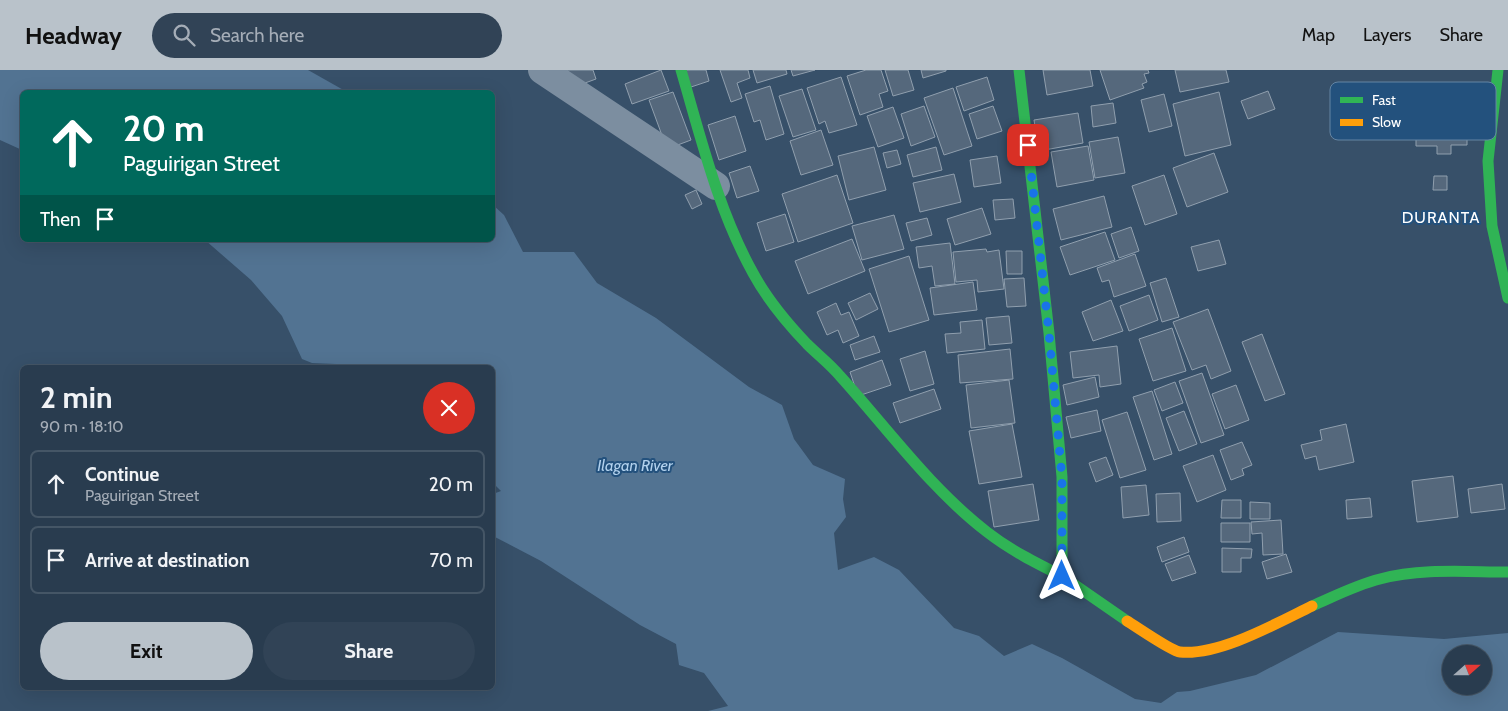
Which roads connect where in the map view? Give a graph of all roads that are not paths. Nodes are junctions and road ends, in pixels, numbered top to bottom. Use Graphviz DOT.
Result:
graph roads {
  1 [pos="542,70"];
  2 [pos="681,70"];
  3 [pos="1019,70"];
  4 [pos="1498,70"];
  5 [pos="1496,88"];
  6 [pos="1490,140"];
  7 [pos="716,186"];
  8 [pos="1508,298"];
  9 [pos="1508,572"];
  10 [pos="1062,576"];
  1 -- 7 [label="street"];
  2 -- 7 [label="main road"];
  3 -- 10 [label="main road"];
  4 -- 5 [label="main road"];
  6 -- 8 [label="main road"];
  7 -- 10 [label="main road"];
  9 -- 10 [label="main road"];
}
